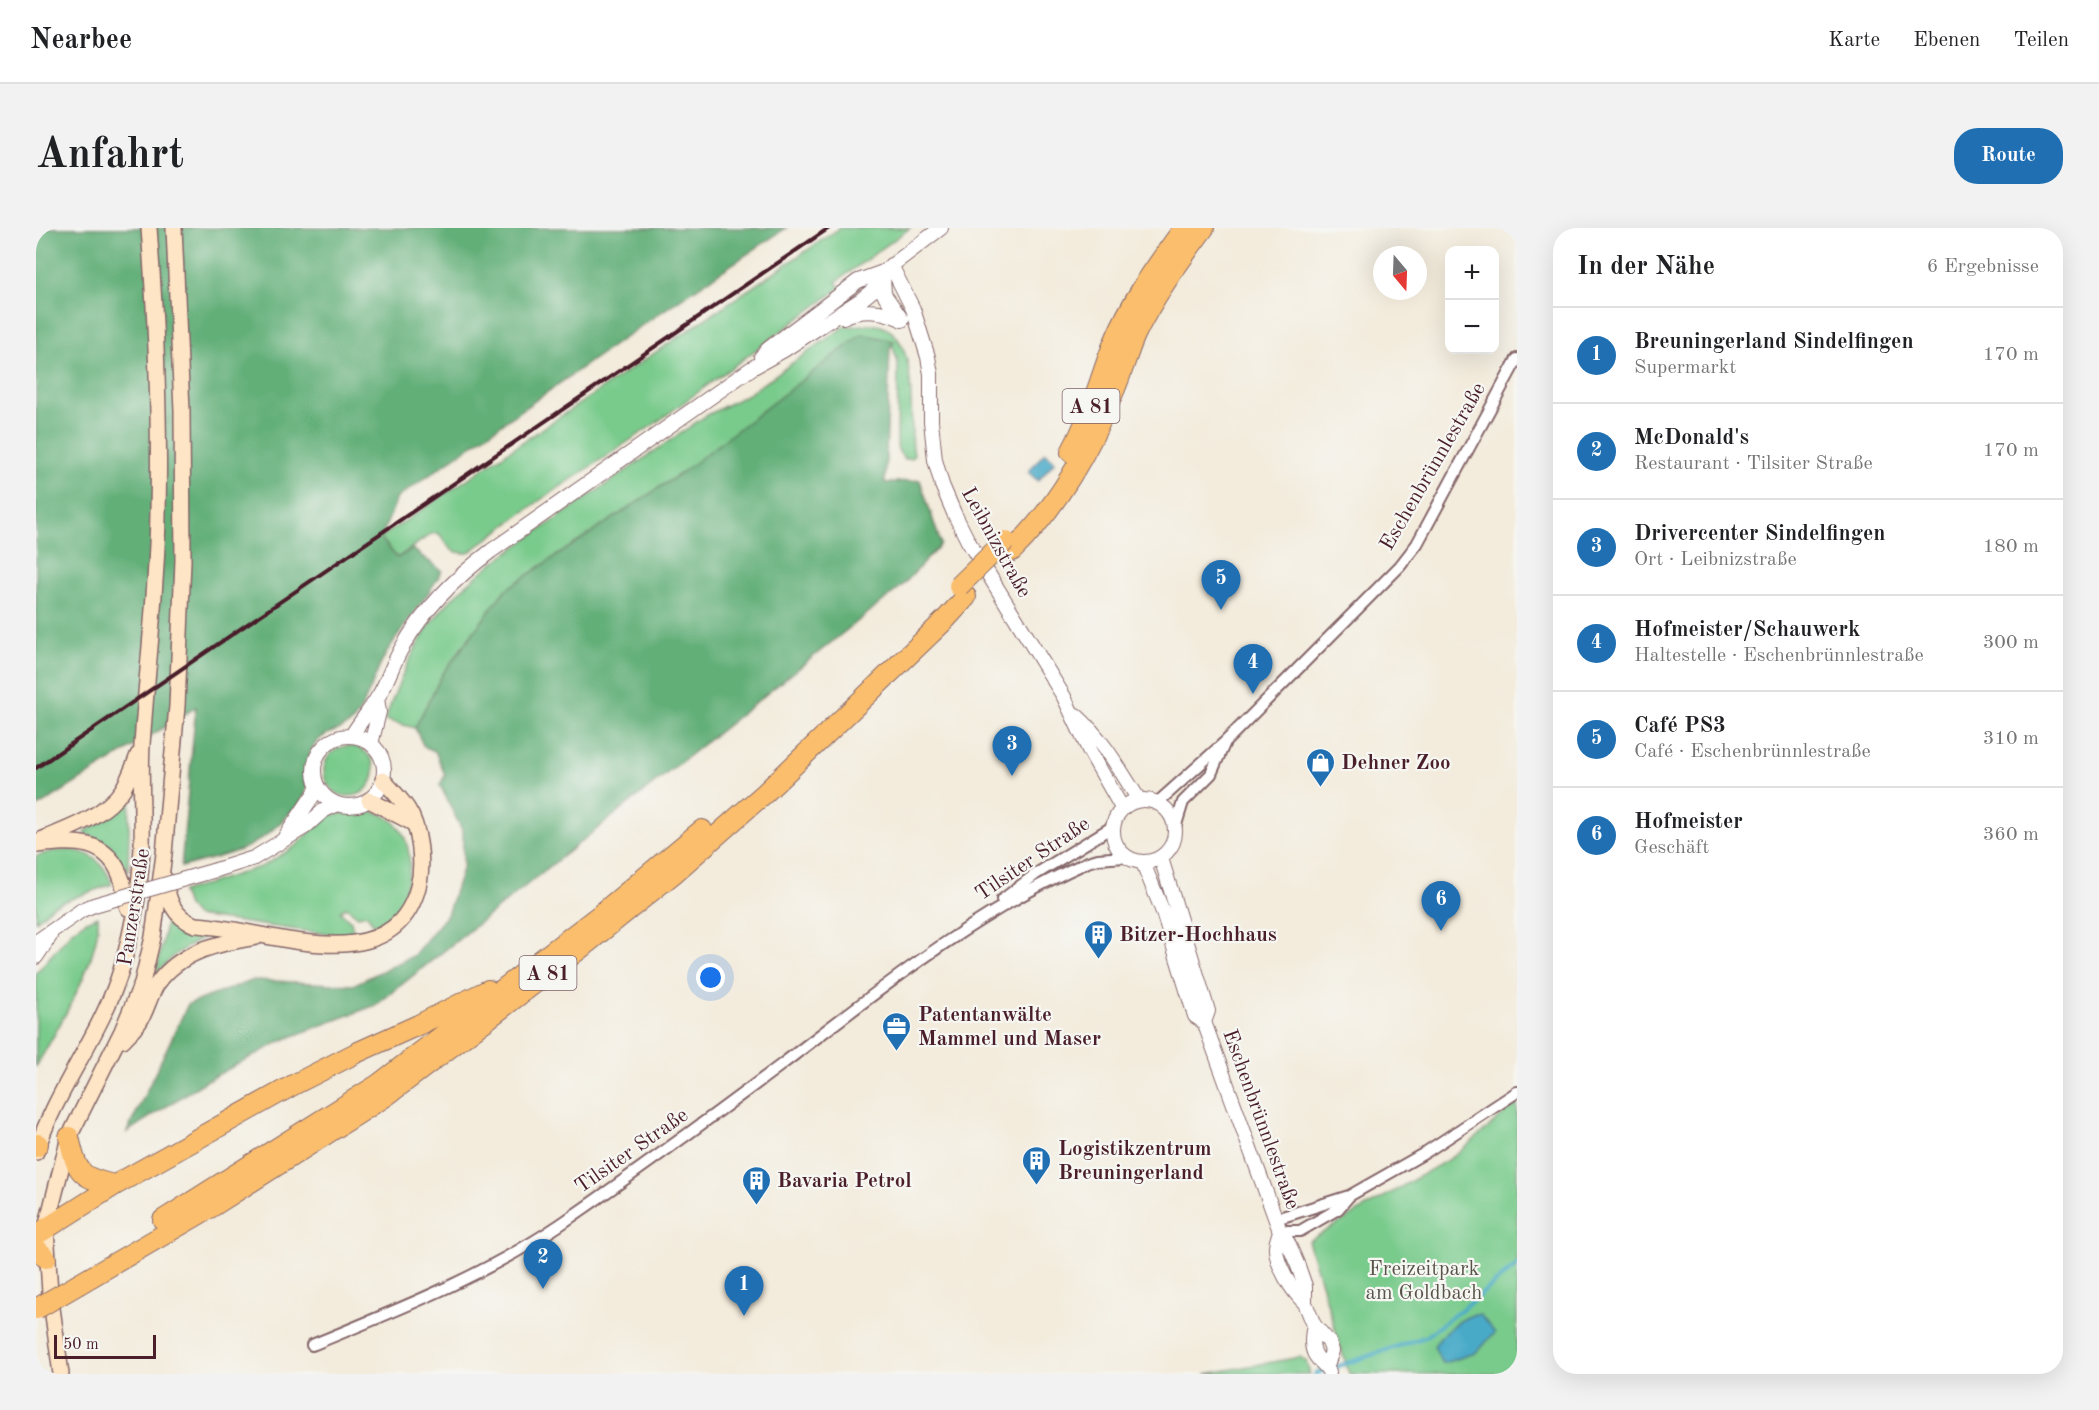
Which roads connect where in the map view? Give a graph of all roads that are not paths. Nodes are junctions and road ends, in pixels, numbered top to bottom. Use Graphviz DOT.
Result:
graph roads {
  1 [pos="149,228"];
  2 [pos="174,228"];
  3 [pos="941,228"];
  4 [pos="1184,228"];
  5 [pos="1204,228"];
  6 [pos="887,269"];
  7 [pos="901,319"];
  8 [pos="814,330"];
  9 [pos="924,343"];
  10 [pos="1517,359"];
  11 [pos="752,368"];
  12 [pos="1009,546"];
  13 [pos="962,591"];
  14 [pos="377,698"];
  15 [pos="1073,712"];
  16 [pos="352,735"];
  17 [pos="1225,742"];
  18 [pos="372,744"];
  19 [pos="142,747"];
  20 [pos="383,780"];
  21 [pos="318,788"];
  22 [pos="369,800"];
  23 [pos="1139,800"];
  24 [pos="1158,803"];
  25 [pos="337,804"];
  26 [pos="1122,808"];
  27 [pos="413,823"];
  28 [pos="1112,827"];
  29 [pos="1175,828"];
  30 [pos="284,838"];
  31 [pos="36,844"];
  32 [pos="164,854"];
  33 [pos="1125,857"];
  34 [pos="1161,858"];
  35 [pos="1143,863"];
  36 [pos="132,926"];
  37 [pos="54,929"];
  38 [pos="265,936"];
  39 [pos="36,942"];
  40 [pos="946,943"];
  41 [pos="36,957"];
  42 [pos="530,969"];
  43 [pos="1204,1022"];
  44 [pos="111,1052"];
  45 [pos="1517,1092"];
  46 [pos="69,1137"];
  47 [pos="37,1148"];
  48 [pos="115,1185"];
  49 [pos="1350,1197"];
  50 [pos="1278,1225"];
  51 [pos="41,1231"];
  52 [pos="41,1253"];
  53 [pos="76,1279"];
  54 [pos="36,1295"];
  55 [pos="36,1309"];
  56 [pos="1314,1325"];
  57 [pos="312,1345"];
  58 [pos="1324,1366"];
  59 [pos="62,1374"];
  1 -- 19 [label="main road"];
  2 -- 32 [label="main road, Panzerstraße"];
  3 -- 6 [label="street"];
  4 -- 12 [label="highway, A 81"];
  5 -- 12 [label="highway, A 81"];
  6 -- 7 [label="street"];
  6 -- 8 [label="street"];
  6 -- 9 [label="street, Leibnizstraße"];
  6 -- 11 [label="street"];
  7 -- 8 [label="street"];
  7 -- 9 [label="street"];
  8 -- 11 [label="street"];
  9 -- 15 [label="street, Leibnizstraße"];
  10 -- 17 [label="street, Eschenbrünnlestraße"];
  11 -- 14 [label="street"];
  12 -- 13 [label="highway, A 81, bridge"];
  13 -- 42 [label="highway, A 81"];
  13 -- 53 [label="highway, A 81"];
  14 -- 16 [label="street"];
  14 -- 18 [label="street"];
  15 -- 23 [label="street, Leibnizstraße"];
  15 -- 26 [label="street, Leibnizstraße"];
  16 -- 18 [label="street"];
  16 -- 21 [label="street"];
  17 -- 24 [label="street, Eschenbrünnlestraße"];
  17 -- 29 [label="street, Eschenbrünnlestraße"];
  18 -- 20 [label="street"];
  19 -- 31 [label="main road"];
  19 -- 36 [label="main road"];
  20 -- 22 [label="street"];
  20 -- 27 [label="main road"];
  21 -- 25 [label="street"];
  21 -- 30 [label="street"];
  22 -- 25 [label="street"];
  22 -- 27 [label="main road"];
  23 -- 24 [label="street"];
  23 -- 26 [label="street"];
  24 -- 29 [label="street"];
  25 -- 30 [label="street"];
  26 -- 28 [label="street"];
  27 -- 38 [label="main road"];
  28 -- 33 [label="street"];
  28 -- 40 [label="street, Tilsiter Straße"];
  29 -- 34 [label="street"];
  30 -- 37 [label="street, bridge"];
  31 -- 36 [label="main road"];
  32 -- 38 [label="main road"];
  32 -- 44 [label="main road, Panzerstraße"];
  33 -- 35 [label="street"];
  33 -- 40 [label="street, Tilsiter Straße"];
  34 -- 35 [label="street"];
  34 -- 43 [label="street, Eschenbrünnlestraße"];
  35 -- 43 [label="street, Eschenbrünnlestraße"];
  36 -- 47 [label="main road"];
  37 -- 39 [label="street"];
  37 -- 41 [label="street"];
  38 -- 44 [label="main road"];
  40 -- 57 [label="street, Tilsiter Straße"];
  42 -- 48 [label="highway"];
  42 -- 53 [label="highway, A 81"];
  43 -- 50 [label="street, Eschenbrünnlestraße"];
  44 -- 46 [label="main road, Panzerstraße"];
  45 -- 49 [label="street"];
  46 -- 48 [label="highway"];
  46 -- 51 [label="main road"];
  48 -- 51 [label="highway"];
  49 -- 50 [label="street"];
  49 -- 50 [label="street"];
  50 -- 56 [label="street, Eschenbrünnlestraße"];
  51 -- 52 [label="main road"];
  52 -- 59 [label="main road"];
  53 -- 54 [label="highway, A 81"];
  53 -- 55 [label="highway, A 81, bridge"];
  56 -- 58 [label="street, Eschenbrünnlestraße"];
  56 -- 58 [label="street, Eschenbrünnlestraße"];
}
